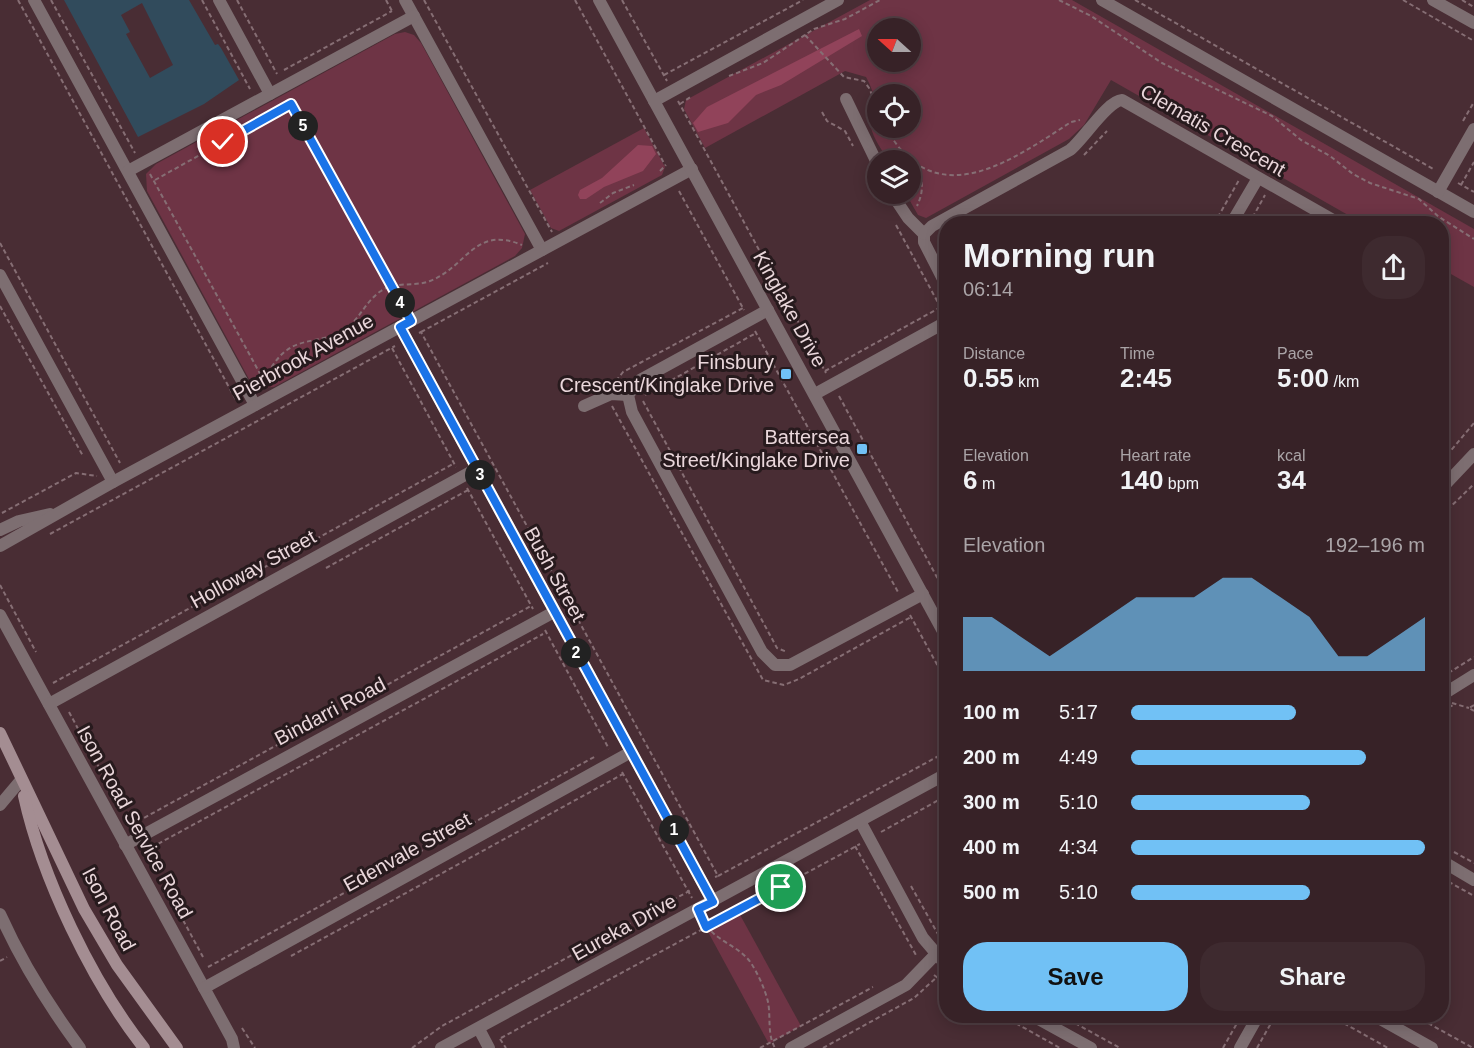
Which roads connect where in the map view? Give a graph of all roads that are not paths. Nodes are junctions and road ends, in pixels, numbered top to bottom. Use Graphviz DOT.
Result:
graph roads {
  1 [pos="34,0"];
  2 [pos="219,0"];
  3 [pos="405,0"];
  4 [pos="599,0"];
  5 [pos="838,0"];
  6 [pos="1433,0"];
  7 [pos="1110,2"];
  8 [pos="414,16"];
  9 [pos="1474,23"];
  10 [pos="270,94"];
  11 [pos="846,99"];
  12 [pos="654,101"];
  13 [pos="1474,129"];
  14 [pos="867,155"];
  15 [pos="692,169"];
  16 [pos="129,171"];
  17 [pos="1255,183"];
  18 [pos="1438,192"];
  19 [pos="899,204"];
  20 [pos="1474,212"];
  21 [pos="950,216"];
  22 [pos="1236,216"];
  23 [pos="1323,216"];
  24 [pos="939,222"];
  25 [pos="924,234"];
  26 [pos="539,245"];
  27 [pos="939,271"];
  28 [pos="0,274"];
  29 [pos="768,310"];
  30 [pos="405,324"];
  31 [pos="939,324"];
  32 [pos="814,394"];
  33 [pos="628,395"];
  34 [pos="255,405"];
  35 [pos="584,406"];
  36 [pos="1474,454"];
  37 [pos="476,469"];
  38 [pos="1449,481"];
  39 [pos="113,482"];
  40 [pos="61,513"];
  41 [pos="0,530"];
  42 [pos="0,546"];
  43 [pos="923,594"];
  44 [pos="554,612"];
  45 [pos="0,615"];
  46 [pos="939,624"];
  47 [pos="1473,678"];
  48 [pos="1449,691"];
  49 [pos="49,704"];
  50 [pos="0,733"];
  51 [pos="631,752"];
  52 [pos="939,778"];
  53 [pos="21,780"];
  54 [pos="0,805"];
  55 [pos="860,821"];
  56 [pos="125,845"];
  57 [pos="1449,865"];
  58 [pos="1474,880"];
  59 [pos="713,902"];
  60 [pos="0,914"];
  61 [pos="6,942"];
  62 [pos="935,956"];
  63 [pos="939,960"];
  64 [pos="204,988"];
  65 [pos="1045,1023"];
  66 [pos="1254,1023"];
  67 [pos="1387,1023"];
  68 [pos="479,1029"];
  69 [pos="80,1048"];
  70 [pos="144,1048"];
  71 [pos="177,1048"];
  72 [pos="234,1048"];
  73 [pos="441,1048"];
  74 [pos="456,1048"];
  75 [pos="489,1048"];
  76 [pos="791,1048"];
  77 [pos="1090,1048"];
  78 [pos="1240,1048"];
  79 [pos="1432,1048"];
  1 -- 16 [label="street"];
  2 -- 10 [label="street"];
  3 -- 8 [label="street"];
  4 -- 12 [label="street, Kinglake Drive"];
  5 -- 12 [label="street"];
  6 -- 9 [label="street"];
  7 -- 18 [label="street"];
  8 -- 10 [label="street"];
  8 -- 26 [label="street"];
  10 -- 16 [label="street"];
  11 -- 14 [label="street"];
  12 -- 15 [label="street, Kinglake Drive"];
  13 -- 18 [label="street"];
  15 -- 26 [label="street, Pierbrook Avenue"];
  15 -- 29 [label="street, Kinglake Drive"];
  16 -- 34 [label="street"];
  17 -- 21 [label="street, Clematis Crescent"];
  17 -- 22 [label="street"];
  17 -- 23 [label="street, Clematis Crescent"];
  18 -- 20 [label="street"];
  19 -- 25 [label="street"];
  24 -- 25 [label="street, Clematis Crescent"];
  25 -- 27 [label="street"];
  26 -- 30 [label="street, Pierbrook Avenue"];
  28 -- 39 [label="street"];
  29 -- 32 [label="street, Kinglake Drive"];
  29 -- 33 [label="street"];
  30 -- 34 [label="street, Pierbrook Avenue"];
  30 -- 37 [label="street, Bush Street"];
  31 -- 32 [label="street"];
  32 -- 43 [label="street, Kinglake Drive"];
  33 -- 35 [label="street"];
  33 -- 43 [label="street"];
  34 -- 39 [label="street, Pierbrook Avenue"];
  36 -- 38 [label="street"];
  37 -- 44 [label="street, Bush Street"];
  37 -- 49 [label="street, Holloway Street"];
  39 -- 40 [label="street, Pierbrook Avenue"];
  40 -- 41 [label="street, Pierbrook Avenue"];
  40 -- 42 [label="street, Pierbrook Avenue"];
  43 -- 46 [label="street, Kinglake Drive"];
  44 -- 51 [label="street, Bush Street"];
  44 -- 56 [label="street, Bindarri Road"];
  45 -- 49 [label="street, Ison Road Service Road"];
  47 -- 48 [label="street"];
  49 -- 56 [label="street, Ison Road Service Road"];
  50 -- 53 [label="main road, Ison Road"];
  51 -- 59 [label="street, Bush Street"];
  51 -- 64 [label="street, Edenvale Street"];
  52 -- 55 [label="street, Eureka Drive"];
  53 -- 54 [label="street"];
  53 -- 70 [label="main road, Ison Road"];
  53 -- 71 [label="main road, Ison Road"];
  55 -- 59 [label="street, Eureka Drive"];
  55 -- 62 [label="street"];
  56 -- 64 [label="street, Ison Road Service Road"];
  57 -- 58 [label="street"];
  59 -- 68 [label="street, Eureka Drive"];
  60 -- 61 [label="street"];
  61 -- 69 [label="street"];
  62 -- 63 [label="street"];
  62 -- 76 [label="street"];
  64 -- 72 [label="street, Ison Road Service Road"];
  65 -- 77 [label="street"];
  66 -- 78 [label="street"];
  67 -- 79 [label="street"];
  68 -- 73 [label="street, Eureka Drive"];
  68 -- 74 [label="street, Eureka Drive"];
  68 -- 75 [label="street"];
}
